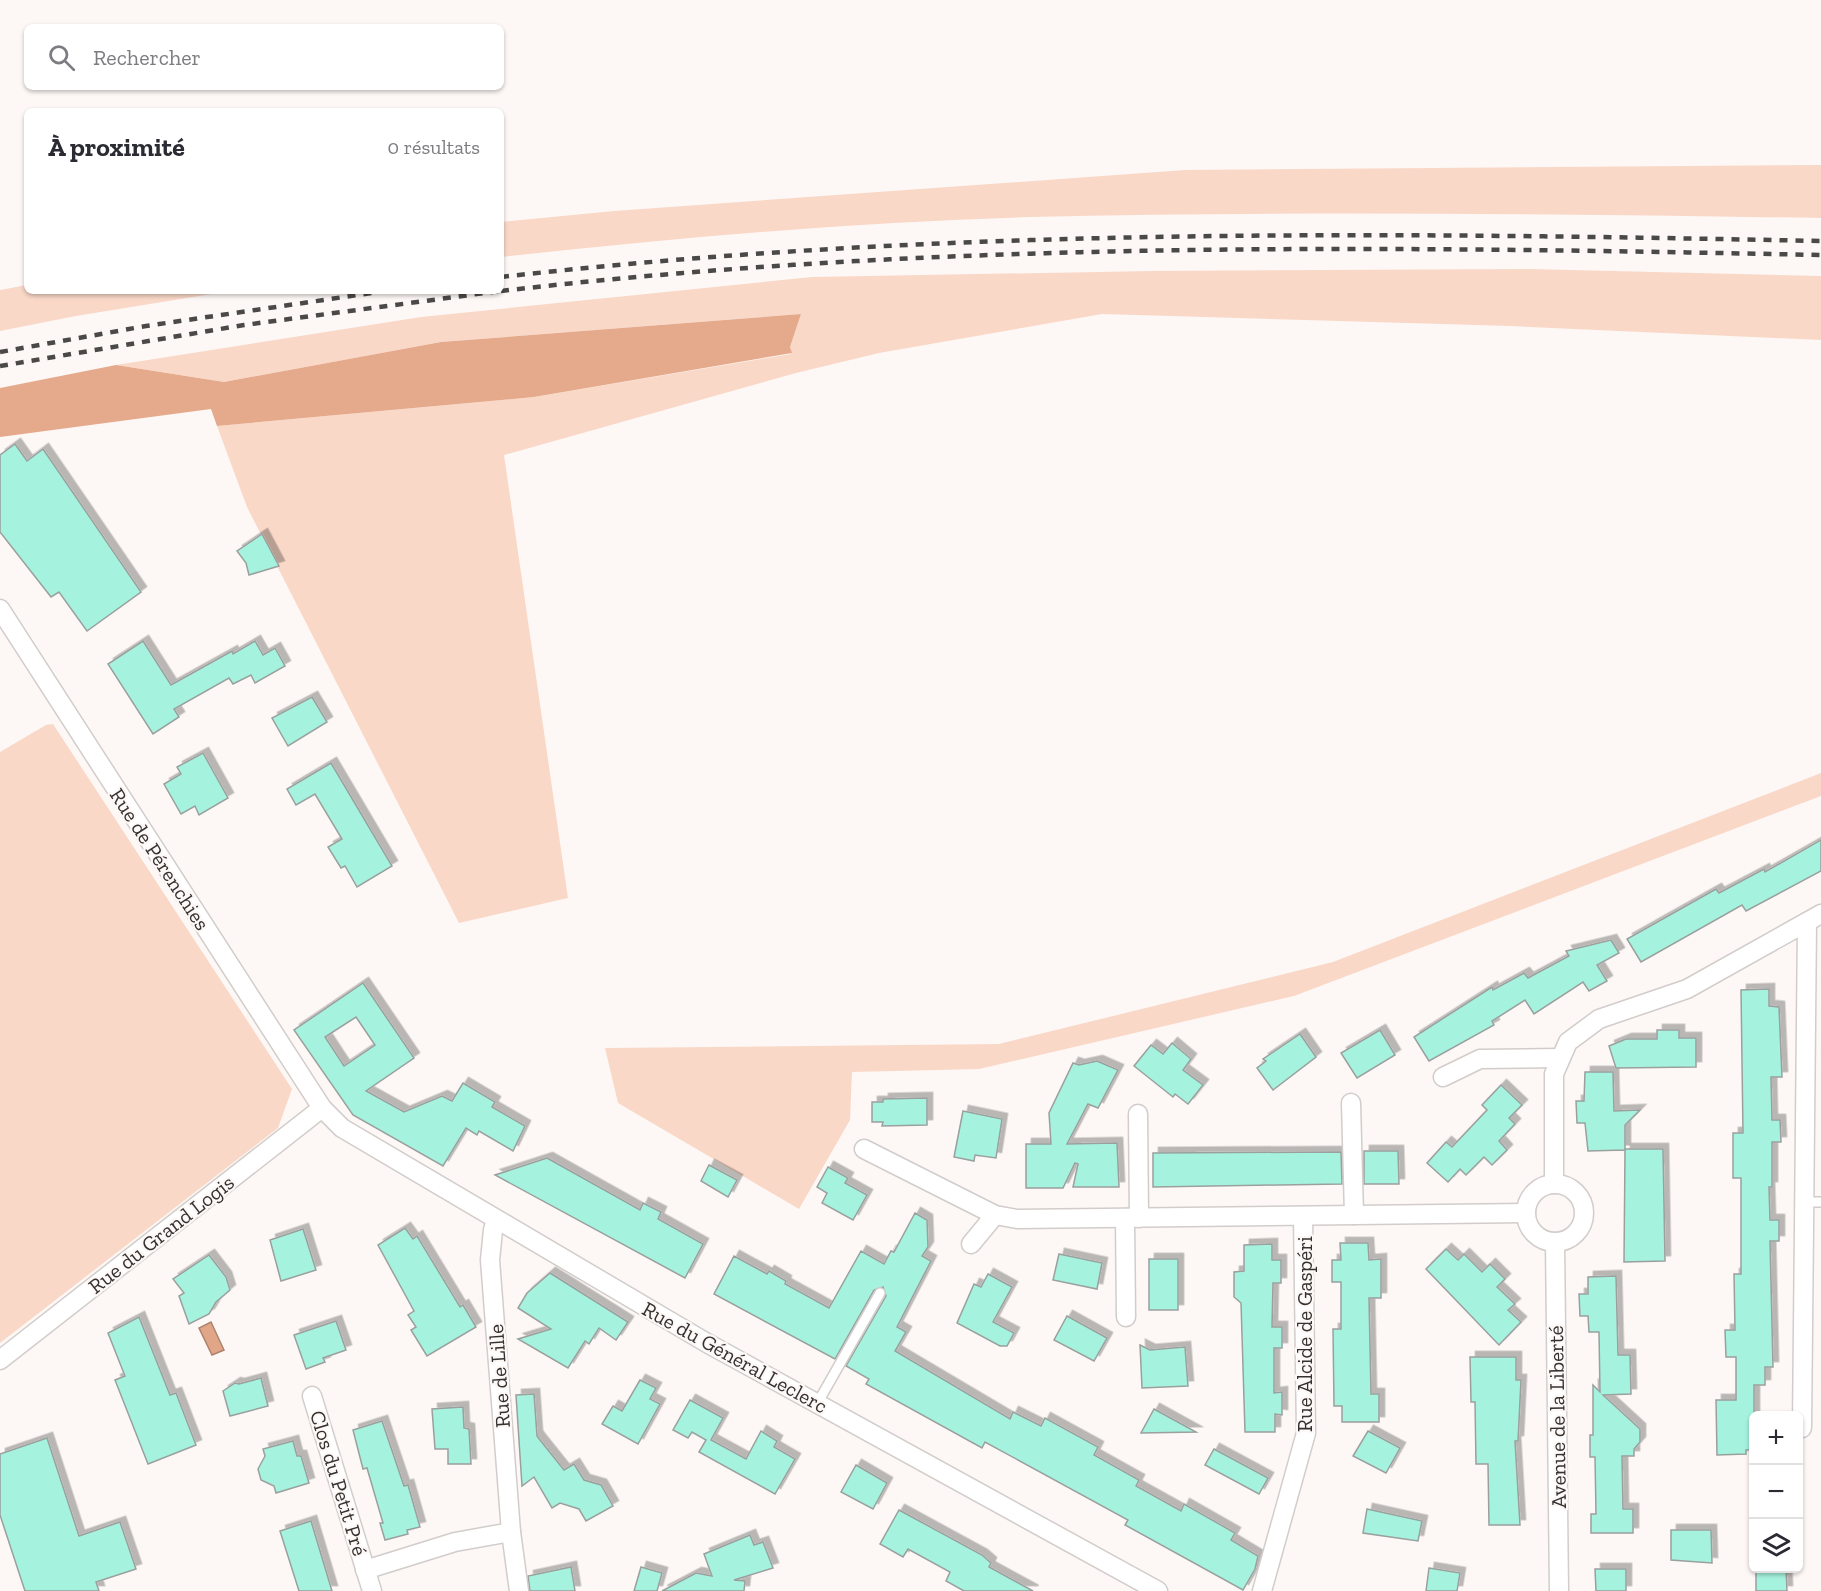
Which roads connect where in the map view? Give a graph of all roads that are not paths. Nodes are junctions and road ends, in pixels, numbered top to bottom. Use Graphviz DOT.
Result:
graph roads {
  1 [pos="0,609"];
  2 [pos="1814,918"];
  3 [pos="1559,1058"];
  4 [pos="1443,1077"];
  5 [pos="1352,1103"];
  6 [pos="322,1108"];
  7 [pos="1138,1113"];
  8 [pos="864,1149"];
  9 [pos="1554,1184"];
  10 [pos="1813,1202"];
  11 [pos="1526,1213"];
  12 [pos="995,1215"];
  13 [pos="1354,1215"];
  14 [pos="1303,1216"];
  15 [pos="1132,1218"];
  16 [pos="496,1220"];
  17 [pos="1555,1242"];
  18 [pos="971,1244"];
  19 [pos="880,1293"];
  20 [pos="1126,1317"];
  21 [pos="0,1360"];
  22 [pos="312,1396"];
  23 [pos="817,1404"];
  24 [pos="1803,1411"];
  25 [pos="511,1533"];
  26 [pos="365,1570"];
  27 [pos="372,1591"];
  28 [pos="519,1591"];
  29 [pos="1158,1591"];
  30 [pos="1262,1591"];
  31 [pos="1559,1591"];
  1 -- 6 [label="street, Rue de Pérenchies"];
  2 -- 3 [label="street"];
  2 -- 10 [label="street"];
  3 -- 4 [label="street"];
  3 -- 9 [label="street"];
  5 -- 13 [label="street"];
  6 -- 16 [label="street, Rue du Général Leclerc"];
  6 -- 21 [label="street, Rue du Grand Logis"];
  7 -- 15 [label="street"];
  8 -- 12 [label="street"];
  9 -- 11 [label="street"];
  9 -- 17 [label="street"];
  10 -- 24 [label="street"];
  11 -- 13 [label="street"];
  11 -- 17 [label="street"];
  12 -- 15 [label="street"];
  12 -- 18 [label="street"];
  13 -- 14 [label="street"];
  14 -- 15 [label="street"];
  14 -- 30 [label="street, Rue Alcide de Gaspéri"];
  15 -- 20 [label="street"];
  16 -- 23 [label="street, Rue du Général Leclerc"];
  16 -- 25 [label="street, Rue de Lille"];
  17 -- 31 [label="street, Avenue de la Liberté"];
  19 -- 23 [label="lane"];
  22 -- 26 [label="street, Clos du Petit Pré"];
  23 -- 29 [label="street, Rue du Général Leclerc"];
  25 -- 26 [label="street, Clos du Petit Pré"];
  25 -- 28 [label="street, Rue de Lille"];
  26 -- 27 [label="street, Clos du Petit Pré"];
}
